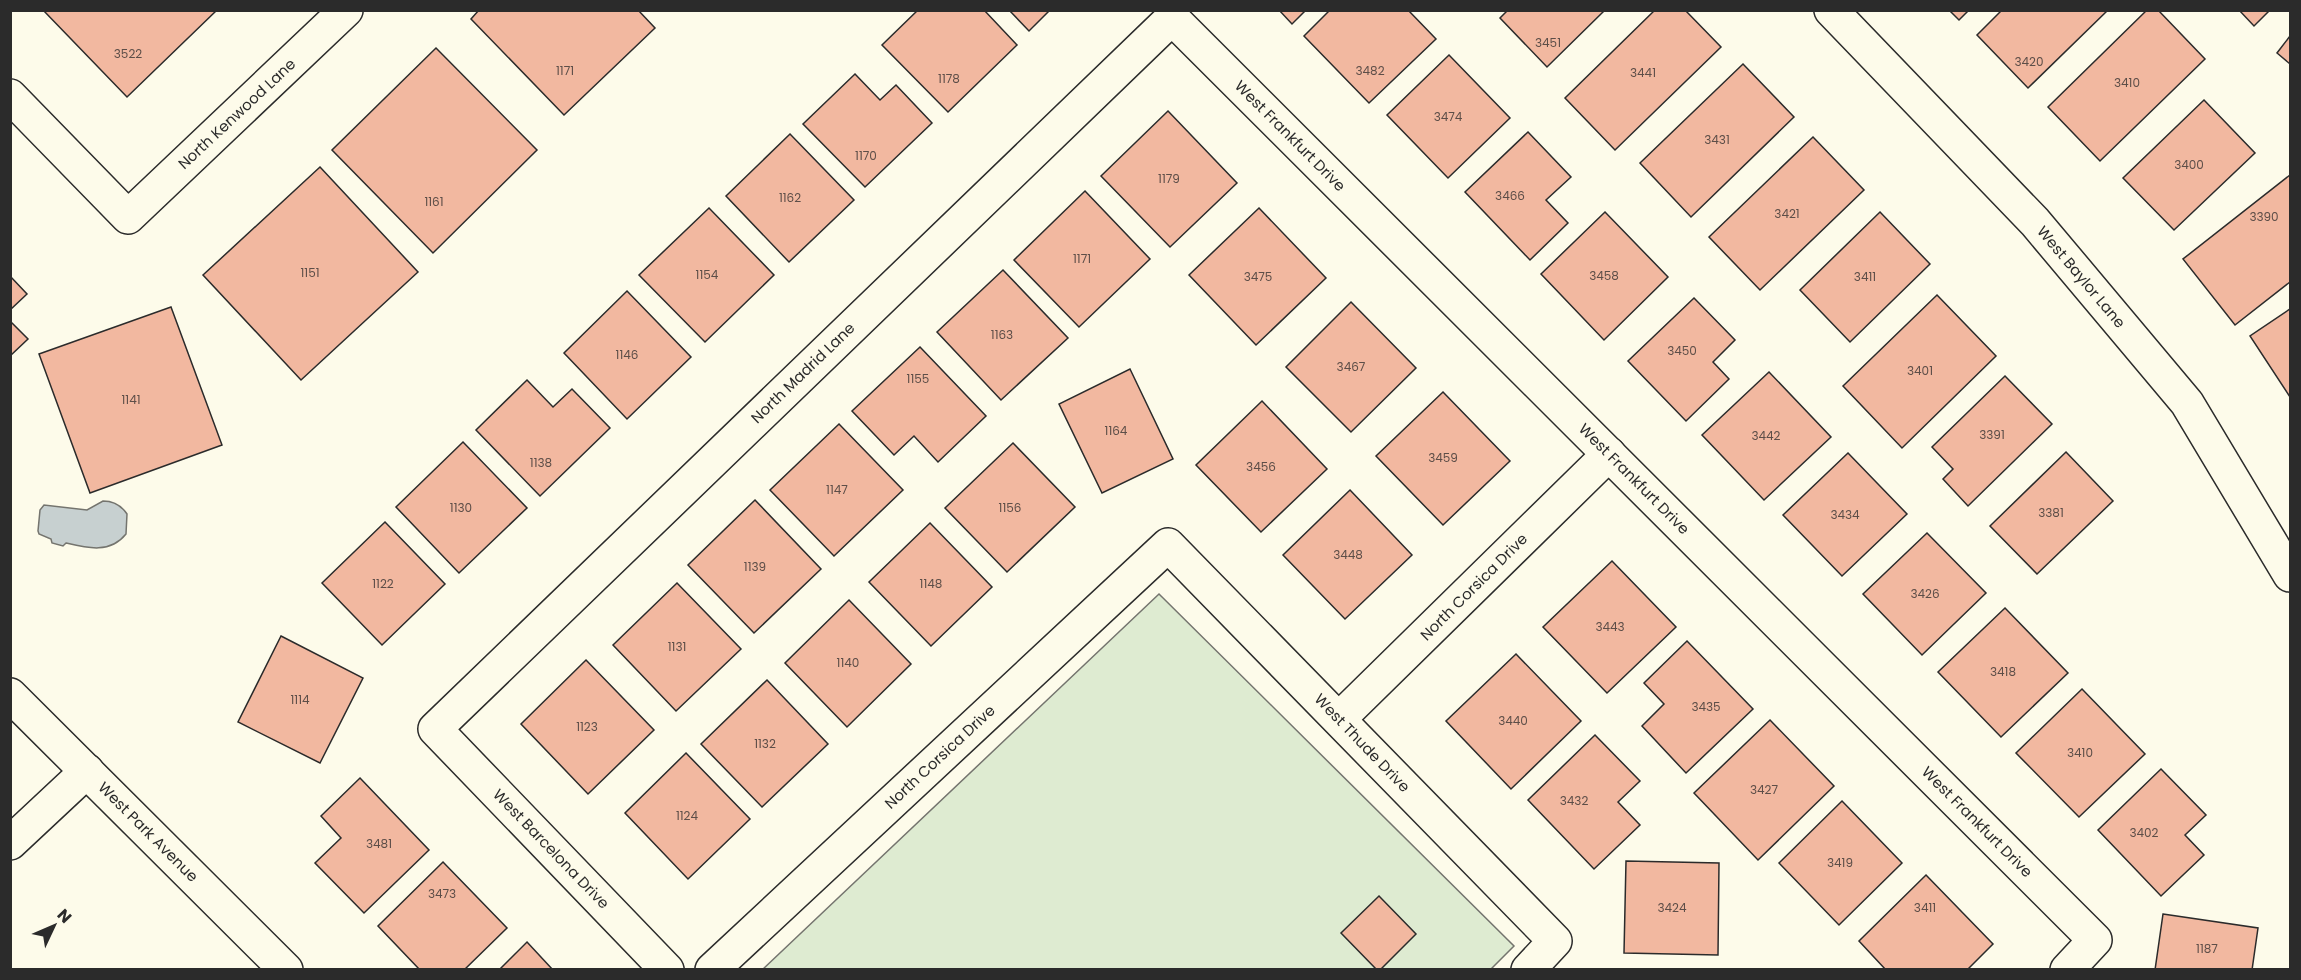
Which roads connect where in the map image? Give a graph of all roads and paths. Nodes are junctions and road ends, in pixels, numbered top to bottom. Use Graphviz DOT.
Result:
graph roads {
  1 [pos="346,10"];
  2 [pos="1831,10"];
  3 [pos="1172,18"];
  4 [pos="10,96"];
  5 [pos="1609,454"];
  6 [pos="1168,545"];
  7 [pos="2290,575"];
  8 [pos="10,695"];
  9 [pos="1339,719"];
  10 [pos="435,729"];
  11 [pos="87,771"];
  12 [pos="10,843"];
  13 [pos="286,969"];
  14 [pos="667,969"];
  15 [pos="712,969"];
  16 [pos="1528,969"];
  17 [pos="2067,969"];
  1 -- 4 [label="street, North Kenwood Lane"];
  2 -- 7 [label="street, West Baylor Lane"];
  3 -- 5 [label="street, West Frankfurt Drive"];
  3 -- 10 [label="street, North Madrid Lane"];
  5 -- 9 [label="street, North Corsica Drive"];
  5 -- 17 [label="street, West Frankfurt Drive"];
  6 -- 9 [label="street, West Thude Drive"];
  6 -- 15 [label="street, North Corsica Drive"];
  8 -- 11 [label="street, West Park Avenue"];
  9 -- 16 [label="street, West Thude Drive"];
  10 -- 14 [label="street, West Barcelona Drive"];
  11 -- 12 [label="street"];
  11 -- 13 [label="street, West Park Avenue"];
}
